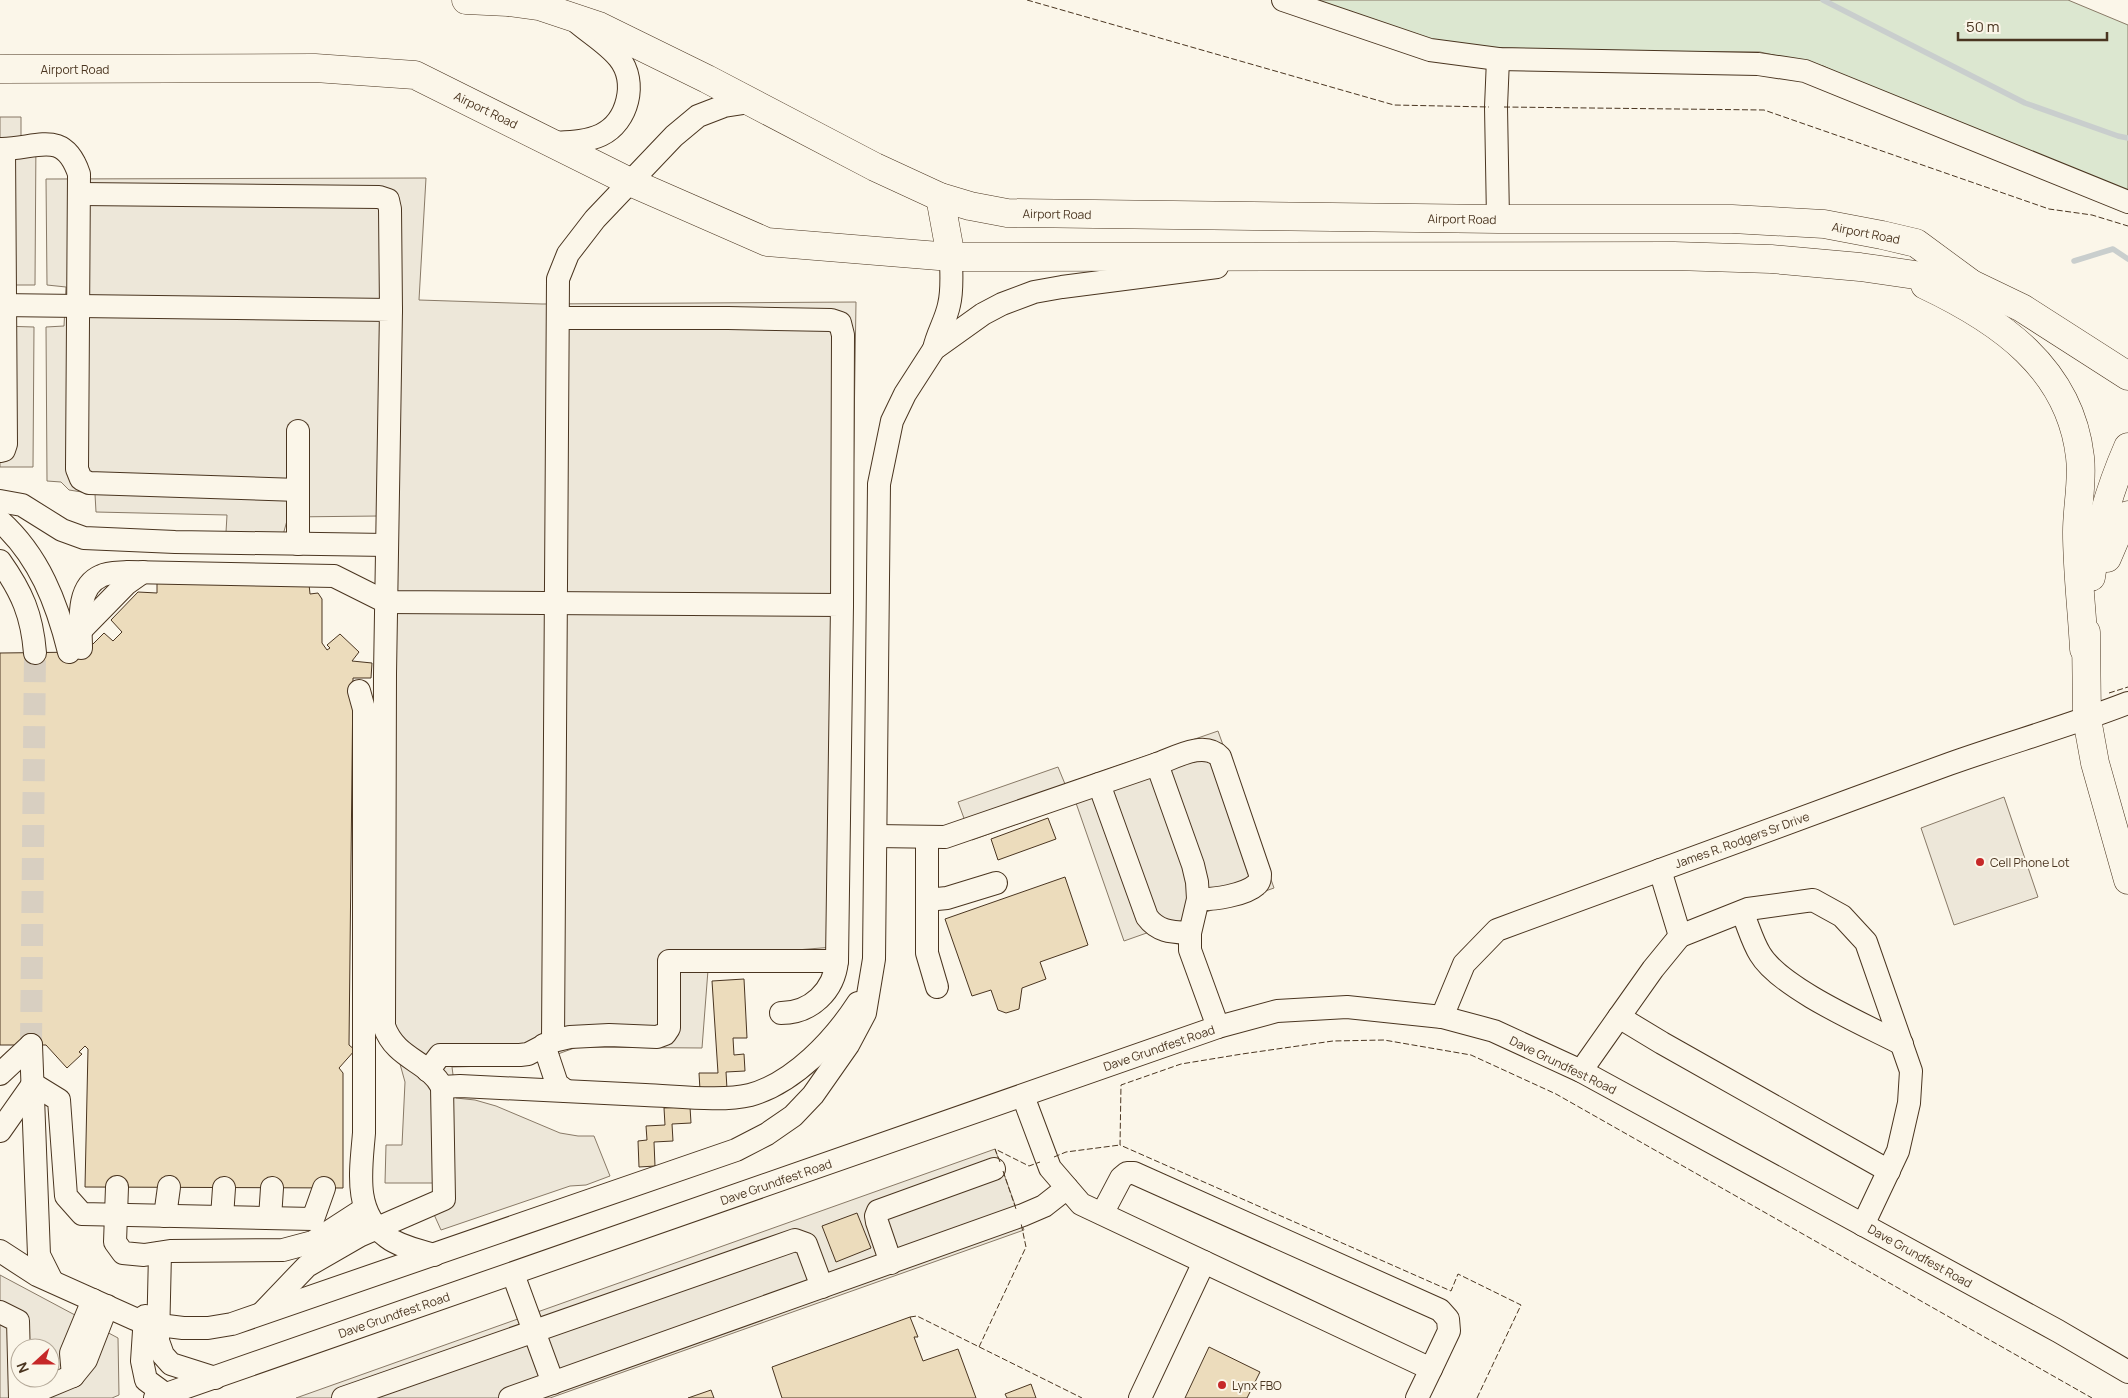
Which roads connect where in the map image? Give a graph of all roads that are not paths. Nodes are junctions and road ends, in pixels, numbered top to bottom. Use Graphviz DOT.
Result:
graph roads {
  1 [pos="466,0"];
  2 [pos="1283,0"];
  3 [pos="569,15"];
  4 [pos="1498,59"];
  5 [pos="0,69"];
  6 [pos="750,102"];
  7 [pos="552,143"];
  8 [pos="2,149"];
  9 [pos="630,182"];
  10 [pos="81,194"];
  11 [pos="940,197"];
  12 [pos="2128,202"];
  13 [pos="1498,219"];
  14 [pos="1303,256"];
  15 [pos="951,257"];
  16 [pos="1904,274"];
  17 [pos="1970,283"];
  18 [pos="2,305"];
  19 [pos="79,306"];
  20 [pos="391,310"];
  21 [pos="558,318"];
  22 [pos="934,350"];
  23 [pos="2128,376"];
  24 [pos="298,431"];
  25 [pos="2128,447"];
  26 [pos="0,451"];
  27 [pos="298,490"];
  28 [pos="0,501"];
  29 [pos="2128,515"];
  30 [pos="0,521"];
  31 [pos="298,544"];
  32 [pos="387,545"];
  33 [pos="0,561"];
  34 [pos="386,602"];
  35 [pos="556,603"];
  36 [pos="842,605"];
  37 [pos="2084,649"];
  38 [pos="35,653"];
  39 [pos="360,692"];
  40 [pos="2128,703"];
  41 [pos="2087,720"];
  42 [pos="1157,764"];
  43 [pos="1099,784"];
  44 [pos="876,836"];
  45 [pos="927,838"];
  46 [pos="1660,870"];
  47 [pos="2128,880"];
  48 [pos="996,883"];
  49 [pos="1198,899"];
  50 [pos="927,900"];
  51 [pos="1742,912"];
  52 [pos="1190,933"];
  53 [pos="1680,936"];
  54 [pos="837,961"];
  55 [pos="871,984"];
  56 [pos="938,988"];
  57 [pos="781,1013"];
  58 [pos="1619,1016"];
  59 [pos="1442,1017"];
  60 [pos="1218,1027"];
  61 [pos="548,1043"];
  62 [pos="1902,1044"];
  63 [pos="1581,1071"];
  64 [pos="0,1074"];
  65 [pos="435,1079"];
  66 [pos="33,1084"];
  67 [pos="566,1091"];
  68 [pos="1023,1096"];
  69 [pos="0,1131"];
  70 [pos="994,1169"];
  71 [pos="1889,1171"];
  72 [pos="117,1187"];
  73 [pos="169,1188"];
  74 [pos="224,1188"];
  75 [pos="272,1188"];
  76 [pos="324,1188"];
  77 [pos="1067,1188"];
  78 [pos="364,1209"];
  79 [pos="1102,1214"];
  80 [pos="117,1215"];
  81 [pos="166,1216"];
  82 [pos="222,1217"];
  83 [pos="270,1218"];
  84 [pos="1863,1225"];
  85 [pos="378,1228"];
  86 [pos="0,1251"];
  87 [pos="152,1254"];
  88 [pos="434,1255"];
  89 [pos="891,1262"];
  90 [pos="1204,1262"];
  91 [pos="513,1274"];
  92 [pos="52,1281"];
  93 [pos="822,1287"];
  94 [pos="100,1303"];
  95 [pos="0,1312"];
  96 [pos="260,1314"];
  97 [pos="152,1324"];
  98 [pos="534,1331"];
  99 [pos="1431,1369"];
  100 [pos="2128,1372"];
  101 [pos="215,1378"];
  102 [pos="553,1383"];
  103 [pos="160,1396"];
  104 [pos="343,1398"];
  105 [pos="510,1398"];
  106 [pos="1140,1398"];
  107 [pos="1417,1398"];
  1 -- 3 [label="main road, Airport Road"];
  2 -- 4 [label="street"];
  3 -- 6 [label="main road, Airport Road"];
  3 -- 7 [label="street"];
  4 -- 12 [label="street"];
  4 -- 13 [label="street"];
  5 -- 7 [label="main road, Airport Road"];
  6 -- 9 [label="street"];
  6 -- 11 [label="main road, Airport Road"];
  7 -- 9 [label="main road, Airport Road"];
  8 -- 10 [label="street"];
  8 -- 18 [label="street"];
  9 -- 15 [label="main road, Airport Road"];
  9 -- 21 [label="street"];
  10 -- 19 [label="street"];
  10 -- 20 [label="street"];
  11 -- 13 [label="main road, Airport Road"];
  11 -- 15 [label="main road"];
  13 -- 17 [label="main road, Airport Road"];
  14 -- 15 [label="main road, Airport Road"];
  14 -- 16 [label="main road, Airport Road"];
  14 -- 22 [label="street"];
  15 -- 22 [label="street"];
  16 -- 17 [label="main road, Airport Road"];
  16 -- 37 [label="main road"];
  17 -- 23 [label="main road, Airport Road"];
  18 -- 19 [label="street"];
  18 -- 26 [label="street"];
  19 -- 20 [label="street"];
  19 -- 27 [label="street"];
  20 -- 32 [label="street"];
  21 -- 35 [label="street"];
  21 -- 36 [label="street"];
  22 -- 44 [label="street"];
  24 -- 27 [label="street"];
  25 -- 37 [label="main road"];
  27 -- 31 [label="street"];
  28 -- 31 [label="street"];
  29 -- 37 [label="main road"];
  30 -- 34 [label="street"];
  31 -- 32 [label="street"];
  32 -- 34 [label="street"];
  33 -- 38 [label="street"];
  34 -- 35 [label="street"];
  34 -- 65 [label="street"];
  35 -- 36 [label="street"];
  35 -- 61 [label="street"];
  36 -- 54 [label="street"];
  37 -- 41 [label="main road"];
  39 -- 78 [label="street"];
  40 -- 41 [label="street, James R. Rodgers Sr Drive"];
  41 -- 46 [label="street, James R. Rodgers Sr Drive"];
  41 -- 47 [label="main road"];
  42 -- 43 [label="street"];
  42 -- 49 [label="street"];
  42 -- 49 [label="street"];
  43 -- 45 [label="street"];
  43 -- 52 [label="street"];
  44 -- 45 [label="street"];
  44 -- 55 [label="street"];
  45 -- 50 [label="street"];
  46 -- 53 [label="street"];
  46 -- 59 [label="street, James R. Rodgers Sr Drive"];
  48 -- 50 [label="street"];
  49 -- 52 [label="street"];
  50 -- 56 [label="street"];
  51 -- 53 [label="street"];
  51 -- 62 [label="street"];
  51 -- 62 [label="street"];
  52 -- 60 [label="street"];
  53 -- 58 [label="street"];
  54 -- 57 [label="street"];
  54 -- 61 [label="street"];
  55 -- 67 [label="street"];
  55 -- 88 [label="street"];
  58 -- 63 [label="street"];
  58 -- 71 [label="street"];
  59 -- 60 [label="street, Dave Grundfest Road"];
  59 -- 63 [label="street, Dave Grundfest Road"];
  60 -- 68 [label="street, Dave Grundfest Road"];
  61 -- 65 [label="street"];
  61 -- 67 [label="street"];
  62 -- 71 [label="street"];
  63 -- 84 [label="street, Dave Grundfest Road"];
  64 -- 66 [label="street"];
  65 -- 67 [label="street"];
  65 -- 85 [label="street"];
  66 -- 69 [label="street"];
  66 -- 80 [label="street"];
  66 -- 92 [label="street"];
  68 -- 77 [label="street"];
  68 -- 91 [label="street, Dave Grundfest Road"];
  70 -- 89 [label="street"];
  71 -- 84 [label="street"];
  72 -- 80 [label="street"];
  73 -- 81 [label="street"];
  74 -- 82 [label="street"];
  75 -- 83 [label="street"];
  76 -- 83 [label="street"];
  77 -- 79 [label="street"];
  77 -- 89 [label="street"];
  78 -- 85 [label="street"];
  78 -- 87 [label="street"];
  79 -- 90 [label="street"];
  79 -- 99 [label="street"];
  80 -- 81 [label="street"];
  80 -- 87 [label="street"];
  81 -- 82 [label="street"];
  82 -- 83 [label="street"];
  84 -- 100 [label="street, Dave Grundfest Road"];
  85 -- 88 [label="street"];
  85 -- 96 [label="street"];
  86 -- 92 [label="street"];
  87 -- 97 [label="street"];
  88 -- 96 [label="street"];
  89 -- 93 [label="street"];
  90 -- 99 [label="street"];
  90 -- 106 [label="street"];
  91 -- 98 [label="street"];
  91 -- 101 [label="street, Dave Grundfest Road"];
  92 -- 94 [label="street"];
  93 -- 98 [label="street"];
  93 -- 102 [label="street"];
  94 -- 95 [label="street"];
  94 -- 97 [label="street"];
  96 -- 97 [label="street"];
  97 -- 101 [label="street"];
  97 -- 103 [label="street"];
  98 -- 102 [label="street"];
  98 -- 104 [label="street"];
  99 -- 107 [label="street"];
  101 -- 103 [label="street, Dave Grundfest Road"];
  102 -- 105 [label="street"];
}
